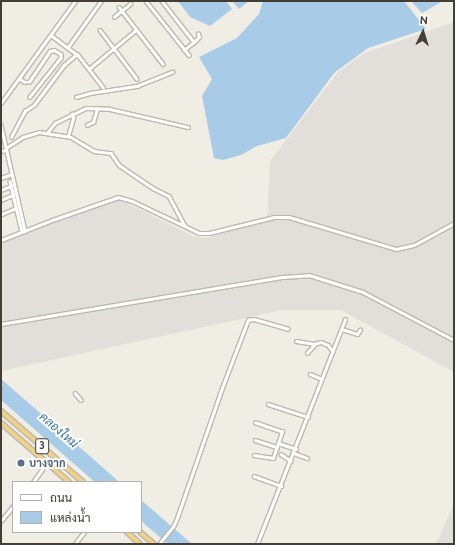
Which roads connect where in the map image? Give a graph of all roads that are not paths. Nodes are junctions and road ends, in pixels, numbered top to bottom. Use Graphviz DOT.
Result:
graph roads {
  1 [pos="75,1"];
  2 [pos="101,1"];
  3 [pos="146,1"];
  4 [pos="162,1"];
  5 [pos="130,4"];
  6 [pos="119,7"];
  7 [pos="122,11"];
  8 [pos="114,17"];
  9 [pos="100,30"];
  10 [pos="136,30"];
  11 [pos="198,34"];
  12 [pos="50,35"];
  13 [pos="194,42"];
  14 [pos="68,47"];
  15 [pos="114,48"];
  16 [pos="184,50"];
  17 [pos="77,54"];
  18 [pos="188,55"];
  19 [pos="163,64"];
  20 [pos="90,69"];
  21 [pos="172,72"];
  22 [pos="19,78"];
  23 [pos="137,79"];
  24 [pos="103,87"];
  25 [pos="30,97"];
  26 [pos="76,97"];
  27 [pos="1,103"];
  28 [pos="97,109"];
  29 [pos="72,114"];
  30 [pos="87,124"];
  31 [pos="1,125"];
  32 [pos="188,127"];
  33 [pos="47,133"];
  34 [pos="68,136"];
  35 [pos="11,138"];
  36 [pos="6,147"];
  37 [pos="1,151"];
  38 [pos="9,175"];
  39 [pos="1,178"];
  40 [pos="10,181"];
  41 [pos="11,186"];
  42 [pos="1,190"];
  43 [pos="13,195"];
  44 [pos="1,200"];
  45 [pos="16,208"];
  46 [pos="2,214"];
  47 [pos="454,223"];
  48 [pos="186,228"];
  49 [pos="23,231"];
  50 [pos="1,240"];
  51 [pos="345,320"];
  52 [pos="1,324"];
  53 [pos="288,329"];
  54 [pos="342,329"];
  55 [pos="360,330"];
  56 [pos="454,340"];
  57 [pos="296,341"];
  58 [pos="314,344"];
  59 [pos="333,351"];
  60 [pos="307,353"];
  61 [pos="310,374"];
  62 [pos="322,380"];
  63 [pos="75,393"];
  64 [pos="81,400"];
  65 [pos="268,404"];
  66 [pos="1,411"];
  67 [pos="308,417"];
  68 [pos="1,423"];
  69 [pos="256,423"];
  70 [pos="255,440"];
  71 [pos="277,445"];
  72 [pos="296,449"];
  73 [pos="294,453"];
  74 [pos="254,454"];
  75 [pos="281,454"];
  76 [pos="307,458"];
  77 [pos="291,461"];
  78 [pos="47,463"];
  79 [pos="254,476"];
  80 [pos="33,481"];
  81 [pos="68,481"];
  82 [pos="82,481"];
  83 [pos="281,486"];
  84 [pos="12,507"];
  85 [pos="1,521"];
  86 [pos="83,533"];
  87 [pos="127,533"];
  88 [pos="141,533"];
  89 [pos="160,543"];
  90 [pos="75,544"];
  91 [pos="140,544"];
  92 [pos="154,544"];
  93 [pos="257,544"];
  1 -- 12 [label="street"];
  2 -- 14 [label="street"];
  3 -- 16 [label="street"];
  4 -- 13 [label="street"];
  5 -- 7 [label="street"];
  6 -- 7 [label="street"];
  7 -- 8 [label="street"];
  7 -- 10 [label="street"];
  9 -- 15 [label="street"];
  10 -- 15 [label="street"];
  10 -- 19 [label="street"];
  11 -- 13 [label="street"];
  12 -- 14 [label="street"];
  12 -- 22 [label="street"];
  13 -- 16 [label="street"];
  14 -- 17 [label="street"];
  15 -- 20 [label="street"];
  15 -- 23 [label="street"];
  16 -- 18 [label="street"];
  17 -- 20 [label="street"];
  17 -- 35 [label="street"];
  20 -- 24 [label="street"];
  21 -- 26 [label="street"];
  22 -- 25 [label="street"];
  22 -- 27 [label="street"];
  28 -- 29 [label="street"];
  28 -- 30 [label="street"];
  28 -- 32 [label="street"];
  29 -- 33 [label="street"];
  29 -- 34 [label="street"];
  31 -- 36 [label="street"];
  33 -- 34 [label="street"];
  33 -- 36 [label="street"];
  34 -- 48 [label="street"];
  36 -- 37 [label="street"];
  36 -- 49 [label="street"];
  38 -- 39 [label="street"];
  40 -- 41 [label="street"];
  41 -- 42 [label="street"];
  41 -- 43 [label="street"];
  43 -- 44 [label="street"];
  43 -- 45 [label="street"];
  45 -- 46 [label="street"];
  45 -- 49 [label="street"];
  47 -- 48 [label="street"];
  48 -- 49 [label="street"];
  49 -- 50 [label="street"];
  51 -- 54 [label="street"];
  52 -- 56 [label="street"];
  53 -- 89 [label="street"];
  54 -- 55 [label="street"];
  54 -- 59 [label="street"];
  57 -- 58 [label="street"];
  58 -- 59 [label="street"];
  58 -- 60 [label="street"];
  59 -- 62 [label="street"];
  61 -- 62 [label="street"];
  62 -- 67 [label="street"];
  63 -- 64 [label="street"];
  65 -- 67 [label="street"];
  66 -- 82 [label="highway, 3"];
  67 -- 72 [label="street"];
  68 -- 78 [label="highway, 3"];
  69 -- 71 [label="street"];
  70 -- 71 [label="street"];
  71 -- 72 [label="street"];
  71 -- 74 [label="street"];
  72 -- 73 [label="street"];
  73 -- 76 [label="street"];
  73 -- 77 [label="street"];
  75 -- 77 [label="street"];
  77 -- 83 [label="street"];
  78 -- 80 [label="street"];
  78 -- 81 [label="highway, 3"];
  79 -- 83 [label="street"];
  83 -- 93 [label="street"];
  84 -- 85 [label="street"];
  86 -- 90 [label="street"];
  87 -- 91 [label="highway"];
  88 -- 92 [label="highway"];
}
